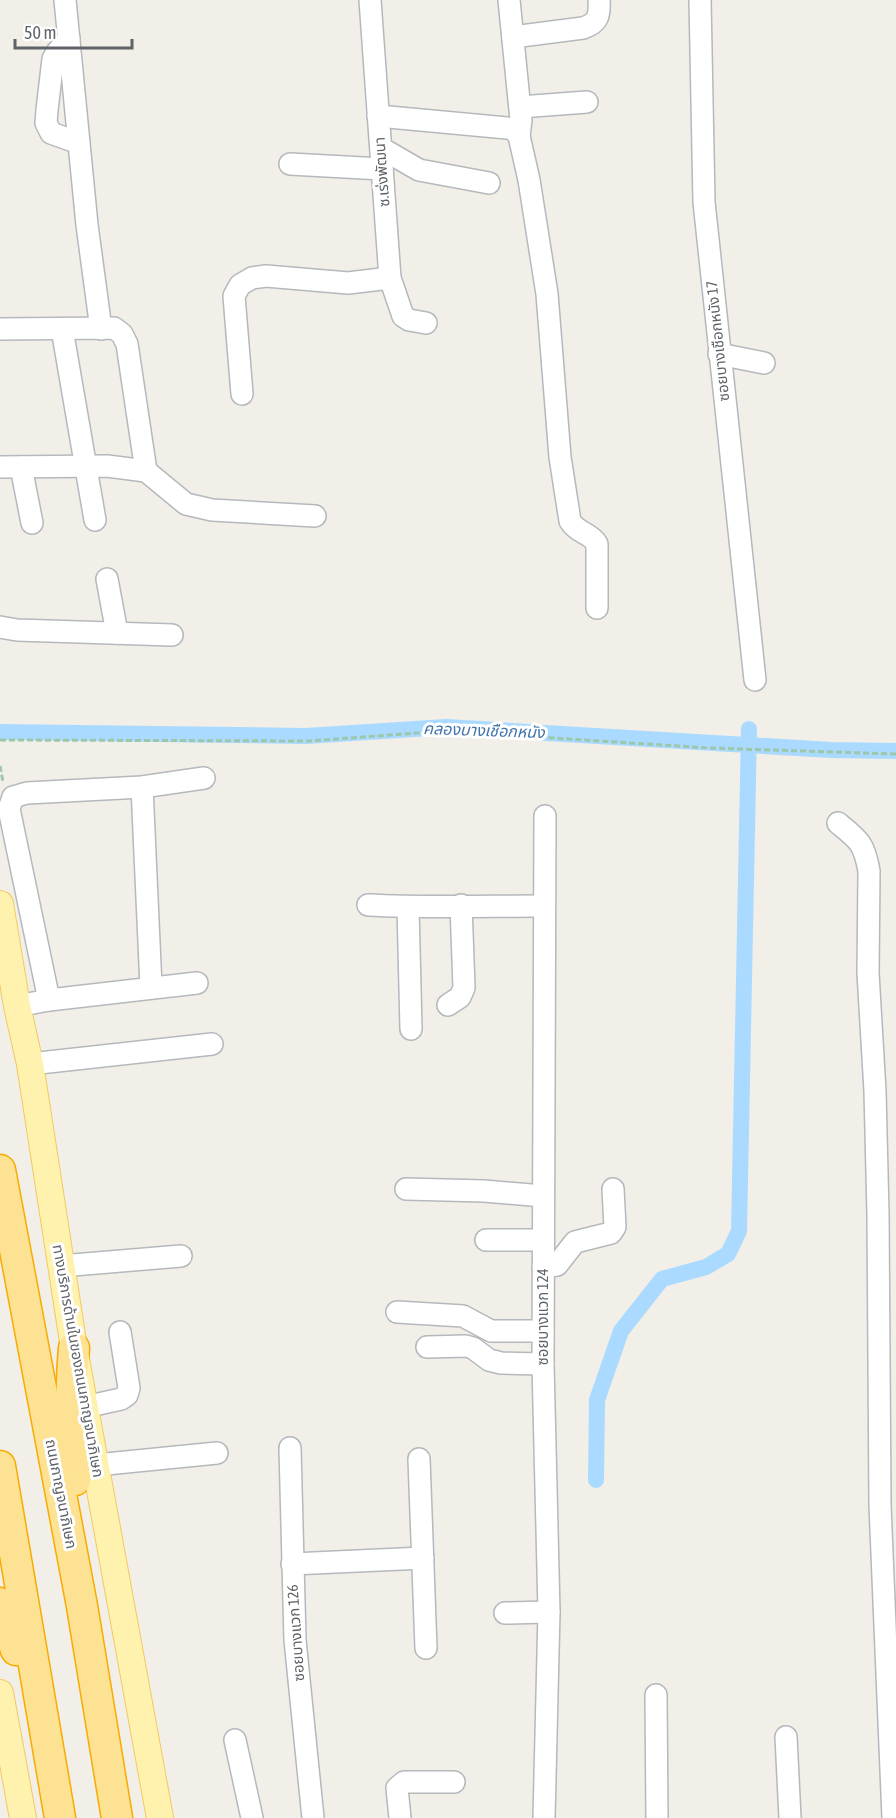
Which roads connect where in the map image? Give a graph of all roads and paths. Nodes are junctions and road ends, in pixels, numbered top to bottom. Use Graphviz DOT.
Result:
graph roads {
  1 [pos="65,0"];
  2 [pos="370,0"];
  3 [pos="509,0"];
  4 [pos="599,0"];
  5 [pos="700,0"];
  6 [pos="513,37"];
  7 [pos="69,39"];
  8 [pos="587,102"];
  9 [pos="520,106"];
  10 [pos="378,116"];
  11 [pos="519,136"];
  12 [pos="79,143"];
  13 [pos="381,159"];
  14 [pos="290,164"];
  15 [pos="489,183"];
  16 [pos="390,278"];
  17 [pos="426,323"];
  18 [pos="0,329"];
  19 [pos="62,329"];
  20 [pos="101,329"];
  21 [pos="719,354"];
  22 [pos="764,363"];
  23 [pos="242,394"];
  24 [pos="0,467"];
  25 [pos="21,467"];
  26 [pos="85,467"];
  27 [pos="147,471"];
  28 [pos="315,516"];
  29 [pos="95,520"];
  30 [pos="32,523"];
  31 [pos="107,579"];
  32 [pos="597,608"];
  33 [pos="0,627"];
  34 [pos="117,633"];
  35 [pos="172,635"];
  36 [pos="755,680"];
  37 [pos="0,740"];
  38 [pos="896,754"];
  39 [pos="204,778"];
  40 [pos="142,786"];
  41 [pos="545,816"];
  42 [pos="838,823"];
  43 [pos="0,904"];
  44 [pos="368,905"];
  45 [pos="461,905"];
  46 [pos="544,906"];
  47 [pos="408,907"];
  48 [pos="197,983"];
  49 [pos="151,987"];
  50 [pos="49,1000"];
  51 [pos="448,1005"];
  52 [pos="17,1006"];
  53 [pos="411,1029"];
  54 [pos="212,1044"];
  55 [pos="30,1064"];
  56 [pos="0,1170"];
  57 [pos="406,1189"];
  58 [pos="613,1189"];
  59 [pos="543,1196"];
  60 [pos="486,1239"];
  61 [pos="543,1240"];
  62 [pos="181,1256"];
  63 [pos="62,1266"];
  64 [pos="543,1267"];
  65 [pos="397,1312"];
  66 [pos="543,1331"];
  67 [pos="120,1332"];
  68 [pos="427,1347"];
  69 [pos="74,1348"];
  70 [pos="543,1364"];
  71 [pos="85,1407"];
  72 [pos="290,1448"];
  73 [pos="217,1453"];
  74 [pos="419,1459"];
  75 [pos="96,1465"];
  76 [pos="0,1466"];
  77 [pos="888,1505"];
  78 [pos="423,1558"];
  79 [pos="292,1564"];
  80 [pos="890,1579"];
  81 [pos="0,1603"];
  82 [pos="82,1606"];
  83 [pos="549,1612"];
  84 [pos="505,1613"];
  85 [pos="426,1648"];
  86 [pos="0,1693"];
  87 [pos="656,1695"];
  88 [pos="44,1732"];
  89 [pos="786,1737"];
  90 [pos="235,1740"];
  91 [pos="4,1744"];
  92 [pos="893,1753"];
  93 [pos="454,1782"];
  94 [pos="23,1818"];
  95 [pos="60,1818"];
  96 [pos="117,1818"];
  97 [pos="160,1818"];
  98 [pos="252,1818"];
  99 [pos="313,1818"];
  100 [pos="400,1818"];
  101 [pos="544,1818"];
  102 [pos="657,1818"];
  103 [pos="790,1818"];
  104 [pos="893,1818"];
  1 -- 7 [label="street"];
  2 -- 10 [label="street, ซ.เร่งพัฒนา"];
  3 -- 6 [label="street"];
  4 -- 6 [label="street"];
  5 -- 21 [label="street, ซอยบางเชือกหนัง 17"];
  6 -- 9 [label="street"];
  7 -- 12 [label="street"];
  7 -- 12 [label="street"];
  8 -- 9 [label="street"];
  9 -- 11 [label="street"];
  10 -- 11 [label="street"];
  10 -- 13 [label="street, ซ.เร่งพัฒนา"];
  11 -- 32 [label="street"];
  12 -- 20 [label="street"];
  13 -- 14 [label="street"];
  13 -- 15 [label="street"];
  13 -- 16 [label="street, ซ.เร่งพัฒนา"];
  16 -- 17 [label="street, ซ.เร่งพัฒนา"];
  16 -- 23 [label="street"];
  18 -- 19 [label="street"];
  19 -- 20 [label="street"];
  19 -- 26 [label="street"];
  20 -- 27 [label="street"];
  21 -- 22 [label="street"];
  21 -- 36 [label="street, ซอยบางเชือกหนัง 17"];
  24 -- 25 [label="street"];
  25 -- 26 [label="street"];
  25 -- 30 [label="street"];
  26 -- 27 [label="street"];
  26 -- 29 [label="street"];
  27 -- 28 [label="street"];
  31 -- 34 [label="street"];
  33 -- 34 [label="street"];
  34 -- 35 [label="street"];
  37 -- 38 [label="path"];
  39 -- 40 [label="street"];
  40 -- 49 [label="street"];
  40 -- 50 [label="street"];
  41 -- 46 [label="street, ซอยบางแวก 124"];
  42 -- 77 [label="street"];
  43 -- 52 [label="main road, ทางบริการด้านในของถนนกาญจนาภิเษก"];
  44 -- 47 [label="street"];
  45 -- 46 [label="street"];
  45 -- 47 [label="street"];
  45 -- 51 [label="street"];
  46 -- 59 [label="street, ซอยบางแวก 124"];
  47 -- 53 [label="street"];
  48 -- 49 [label="street"];
  49 -- 50 [label="street"];
  50 -- 52 [label="street"];
  52 -- 55 [label="main road, ทางบริการด้านในของถนนกาญจนาภิเษก"];
  54 -- 55 [label="street"];
  55 -- 63 [label="main road, ทางบริการด้านในของถนนกาญจนาภิเษก"];
  56 -- 82 [label="highway, ถนนกาญจนาภิเษก"];
  57 -- 59 [label="street"];
  58 -- 64 [label="street"];
  59 -- 61 [label="street, ซอยบางแวก 124"];
  60 -- 61 [label="street"];
  61 -- 64 [label="street, ซอยบางแวก 124"];
  62 -- 63 [label="street"];
  63 -- 69 [label="main road, ทางบริการด้านในของถนนกาญจนาภิเษก"];
  64 -- 66 [label="street, ซอยบางแวก 124"];
  65 -- 66 [label="street"];
  66 -- 70 [label="street, ซอยบางแวก 124"];
  67 -- 71 [label="street"];
  68 -- 70 [label="street"];
  69 -- 71 [label="main road, ทางบริการด้านในของถนนกาญจนาภิเษก"];
  69 -- 82 [label="highway"];
  70 -- 83 [label="street, ซอยบางแวก 124"];
  71 -- 75 [label="main road, ทางบริการด้านในของถนนกาญจนาภิเษก"];
  72 -- 79 [label="street, ซอยบางแวก 126"];
  73 -- 75 [label="street"];
  74 -- 78 [label="street"];
  75 -- 97 [label="main road, ทางบริการด้านในของถนนกาญจนาภิเษก"];
  76 -- 88 [label="highway"];
  77 -- 80 [label="street"];
  78 -- 79 [label="street"];
  78 -- 85 [label="street"];
  79 -- 99 [label="street, ซอยบางแวก 126"];
  80 -- 92 [label="street"];
  81 -- 88 [label="highway"];
  82 -- 96 [label="highway, ถนนกาญจนาภิเษก"];
  83 -- 84 [label="street"];
  83 -- 101 [label="street, ซอยบางแวก 124"];
  86 -- 91 [label="main road"];
  87 -- 102 [label="street"];
  88 -- 95 [label="highway"];
  89 -- 103 [label="street"];
  90 -- 98 [label="street"];
  91 -- 94 [label="main road"];
  92 -- 104 [label="street"];
  93 -- 100 [label="street"];
}
